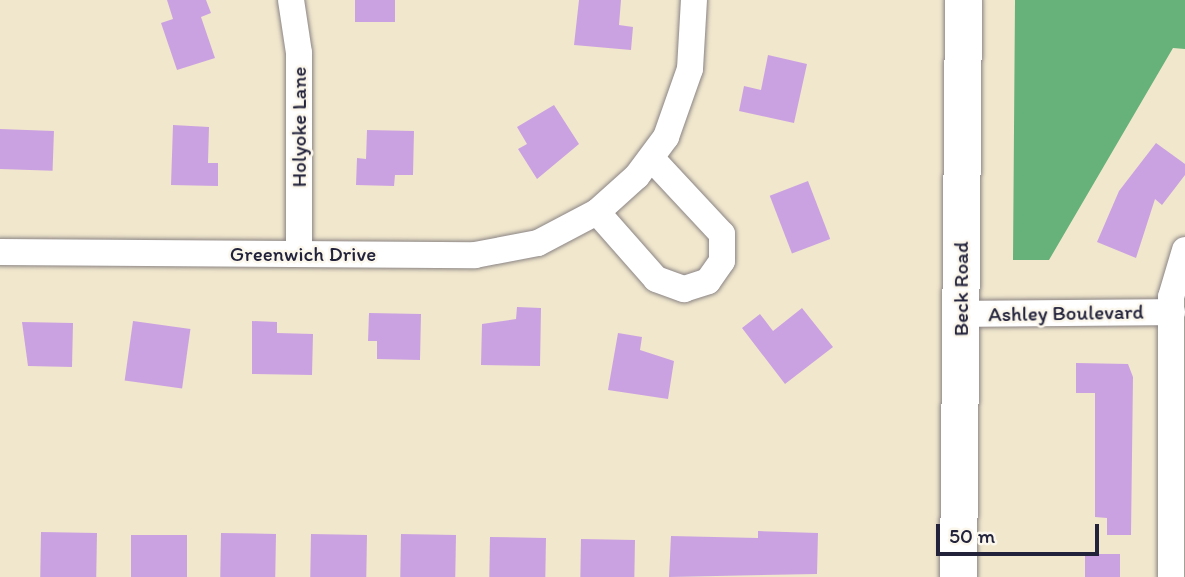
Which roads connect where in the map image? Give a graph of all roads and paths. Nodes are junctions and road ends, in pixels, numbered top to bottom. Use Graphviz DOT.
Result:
graph roads {
  1 [pos="290,0"];
  2 [pos="694,0"];
  3 [pos="963,0"];
  4 [pos="652,159"];
  5 [pos="597,212"];
  6 [pos="1185,250"];
  7 [pos="0,252"];
  8 [pos="299,254"];
  9 [pos="1172,312"];
  10 [pos="961,314"];
  11 [pos="1178,454"];
  12 [pos="958,577"];
  13 [pos="1171,577"];
  1 -- 8 [label="street, Holyoke Lane"];
  2 -- 4 [label="street, Greenwich Drive"];
  3 -- 10 [label="main road, Beck Road"];
  4 -- 5 [label="street, Greenwich Drive"];
  4 -- 5 [label="street"];
  5 -- 8 [label="street, Greenwich Drive"];
  6 -- 9 [label="street"];
  7 -- 8 [label="street, Greenwich Drive"];
  9 -- 10 [label="street, Ashley Boulevard"];
  9 -- 11 [label="street"];
  10 -- 12 [label="main road, Beck Road"];
  11 -- 13 [label="street"];
}
